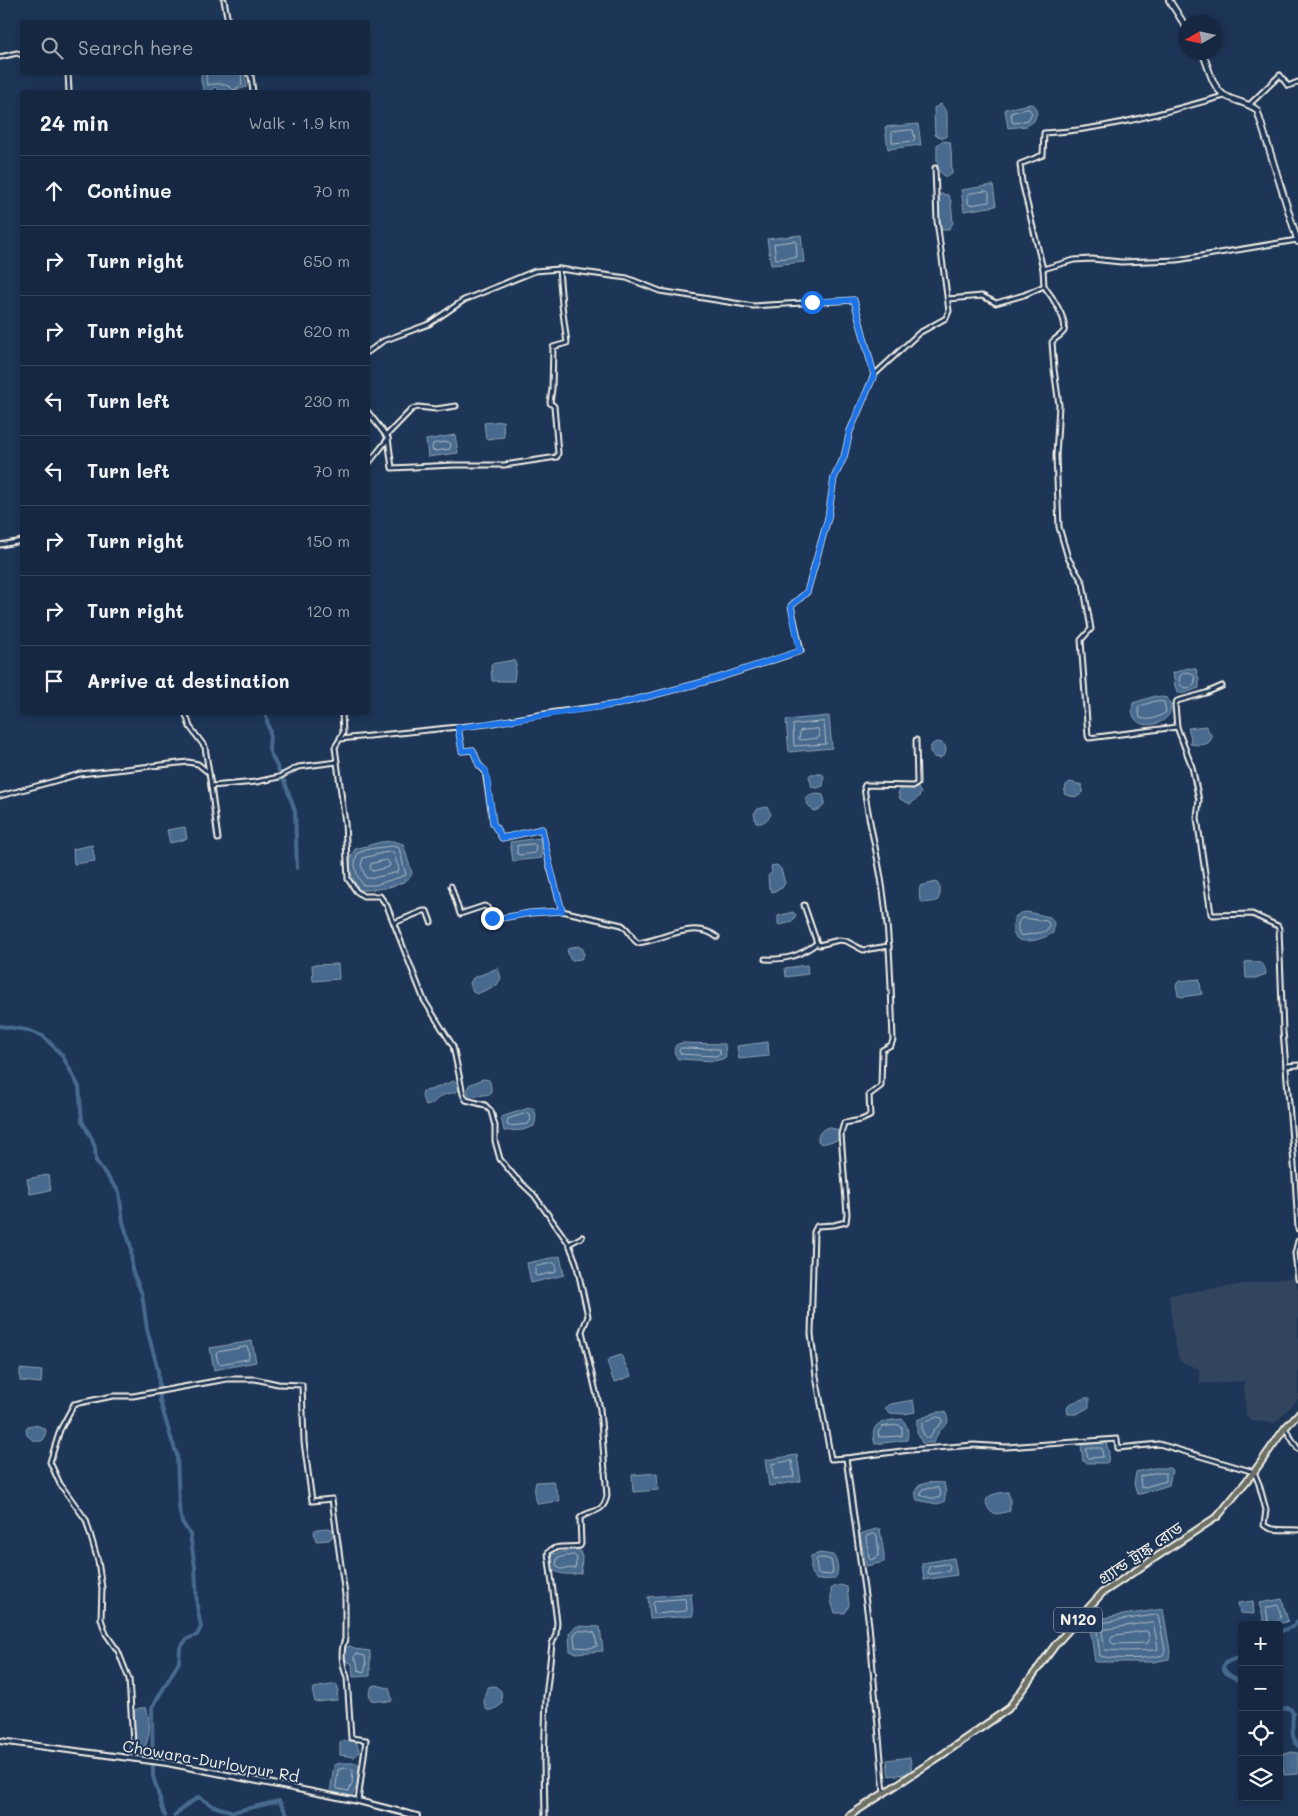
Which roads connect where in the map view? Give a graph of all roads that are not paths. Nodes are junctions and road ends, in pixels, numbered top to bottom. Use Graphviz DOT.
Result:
graph roads {
  1 [pos="224,0"];
  2 [pos="1169,0"];
  3 [pos="1178,15"];
  4 [pos="228,20"];
  5 [pos="20,54"];
  6 [pos="0,57"];
  7 [pos="1205,60"];
  8 [pos="68,75"];
  9 [pos="250,75"];
  10 [pos="1298,82"];
  11 [pos="69,90"];
  12 [pos="253,90"];
  13 [pos="1225,96"];
  14 [pos="1250,104"];
  15 [pos="935,168"];
  16 [pos="1298,241"];
  17 [pos="560,269"];
  18 [pos="1043,269"];
  19 [pos="1044,286"];
  20 [pos="948,299"];
  21 [pos="370,351"];
  22 [pos="874,375"];
  23 [pos="456,406"];
  24 [pos="370,415"];
  25 [pos="387,437"];
  26 [pos="370,461"];
  27 [pos="20,541"];
  28 [pos="0,545"];
  29 [pos="1222,686"];
  30 [pos="186,715"];
  31 [pos="342,715"];
  32 [pos="1178,727"];
  33 [pos="458,728"];
  34 [pos="340,739"];
  35 [pos="916,740"];
  36 [pos="337,762"];
  37 [pos="209,773"];
  38 [pos="211,786"];
  39 [pos="0,796"];
  40 [pos="218,839"];
  41 [pos="451,886"];
  42 [pos="804,905"];
  43 [pos="562,911"];
  44 [pos="431,922"];
  45 [pos="394,923"];
  46 [pos="717,937"];
  47 [pos="816,943"];
  48 [pos="889,946"];
  49 [pos="765,960"];
  50 [pos="1298,1065"];
  51 [pos="1286,1066"];
  52 [pos="1298,1229"];
  53 [pos="582,1237"];
  54 [pos="1298,1241"];
  55 [pos="569,1244"];
  56 [pos="1298,1279"];
  57 [pos="1298,1414"];
  58 [pos="1285,1428"];
  59 [pos="1298,1449"];
  60 [pos="846,1458"];
  61 [pos="1254,1472"];
  62 [pos="1298,1530"];
  63 [pos="0,1742"];
  64 [pos="134,1759"];
  65 [pos="884,1794"];
  66 [pos="358,1801"];
  67 [pos="416,1816"];
  68 [pos="545,1816"];
  69 [pos="849,1816"];
  1 -- 4 [label="street"];
  2 -- 3 [label="main road"];
  5 -- 6 [label="street"];
  7 -- 13 [label="main road"];
  8 -- 11 [label="street"];
  9 -- 12 [label="street"];
  10 -- 14 [label="street"];
  13 -- 14 [label="main road"];
  13 -- 18 [label="street"];
  14 -- 16 [label="main road"];
  15 -- 20 [label="street"];
  16 -- 18 [label="street"];
  17 -- 21 [label="street"];
  17 -- 22 [label="street"];
  17 -- 25 [label="street"];
  18 -- 19 [label="street"];
  19 -- 20 [label="street"];
  19 -- 32 [label="street"];
  20 -- 22 [label="street"];
  22 -- 33 [label="street"];
  23 -- 25 [label="street"];
  24 -- 25 [label="street"];
  25 -- 26 [label="street"];
  27 -- 28 [label="street"];
  29 -- 32 [label="street"];
  30 -- 37 [label="street"];
  31 -- 34 [label="street"];
  32 -- 51 [label="street"];
  33 -- 34 [label="street"];
  33 -- 43 [label="street"];
  34 -- 36 [label="street"];
  35 -- 48 [label="street"];
  36 -- 38 [label="street"];
  36 -- 45 [label="street"];
  37 -- 38 [label="street"];
  37 -- 39 [label="street"];
  38 -- 40 [label="street"];
  41 -- 43 [label="street"];
  42 -- 47 [label="street"];
  43 -- 46 [label="street"];
  44 -- 45 [label="street"];
  45 -- 55 [label="street"];
  47 -- 48 [label="street"];
  47 -- 49 [label="street"];
  48 -- 60 [label="street"];
  50 -- 51 [label="street"];
  51 -- 52 [label="street"];
  53 -- 55 [label="street"];
  54 -- 56 [label="street"];
  55 -- 68 [label="street"];
  57 -- 58 [label="highway, গ্র্যান্ড ট্রাঙ্ক রোড / N120"];
  58 -- 59 [label="street"];
  58 -- 61 [label="highway, গ্র্যান্ড ট্রাঙ্ক রোড / N120"];
  60 -- 61 [label="street"];
  60 -- 65 [label="street"];
  61 -- 62 [label="street"];
  61 -- 65 [label="highway, গ্র্যান্ড ট্রাঙ্ক রোড / N120"];
  63 -- 64 [label="street, Chowara-Durlovpur Rd"];
  64 -- 66 [label="street, Chowara-Durlovpur Rd"];
  64 -- 66 [label="street"];
  65 -- 69 [label="highway, গ্র্যান্ড ট্রাঙ্ক রোড / N120"];
  66 -- 67 [label="street, Chowara-Durlovpur Rd"];
}
